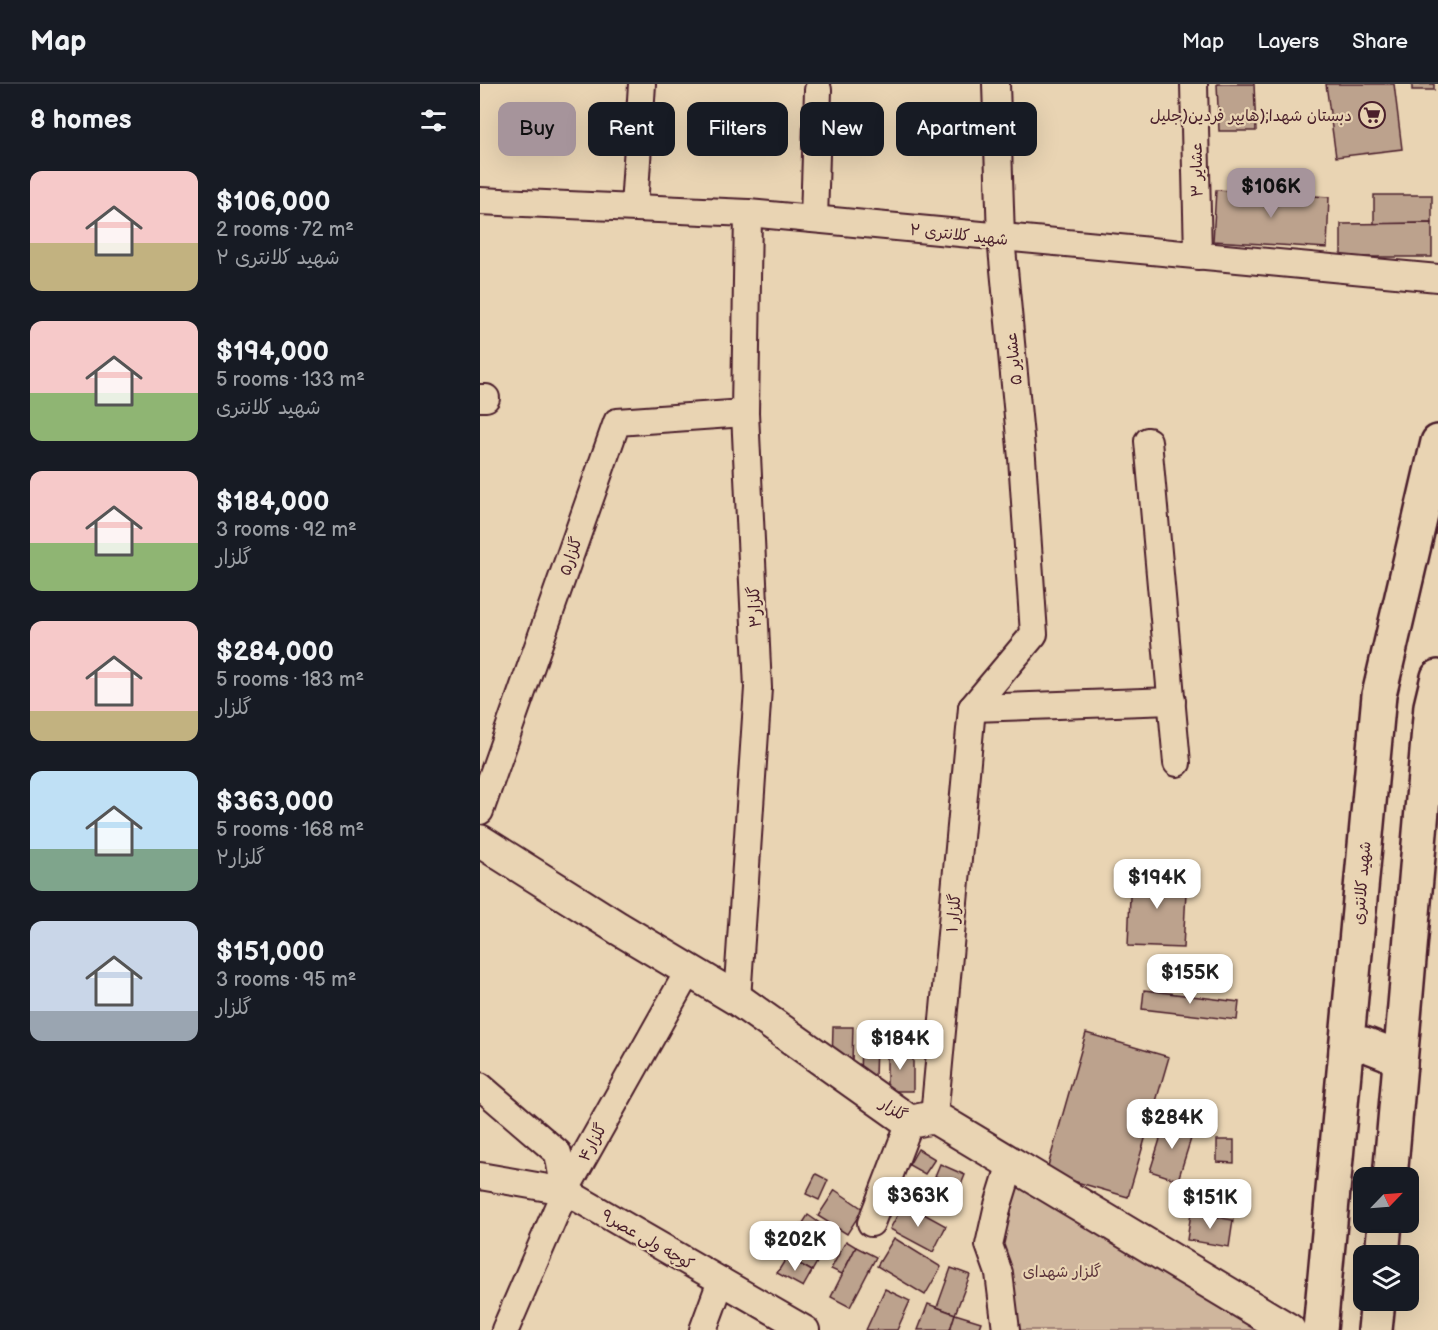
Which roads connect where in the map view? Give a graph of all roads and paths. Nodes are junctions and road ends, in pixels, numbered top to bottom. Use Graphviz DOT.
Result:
graph roads {
  1 [pos="642,84"];
  2 [pos="996,84"];
  3 [pos="1194,84"];
  4 [pos="818,90"];
  5 [pos="480,201"];
  6 [pos="634,207"];
  7 [pos="748,213"];
  8 [pos="814,219"];
  9 [pos="1001,238"];
  10 [pos="1198,256"];
  11 [pos="1438,278"];
  12 [pos="745,413"];
  13 [pos="1148,441"];
  14 [pos="1438,442"];
  15 [pos="1438,677"];
  16 [pos="1172,701"];
  17 [pos="972,708"];
  18 [pos="1177,763"];
  19 [pos="480,811"];
  20 [pos="1430,816"];
  21 [pos="480,841"];
  22 [pos="689,970"];
  23 [pos="737,999"];
  24 [pos="1346,1050"];
  25 [pos="1400,1065"];
  26 [pos="480,1086"];
  27 [pos="922,1120"];
  28 [pos="1011,1163"];
  29 [pos="1391,1167"];
  30 [pos="480,1176"];
  31 [pos="565,1191"];
  32 [pos="871,1223"];
  33 [pos="721,1281"];
  34 [pos="1377,1311"];
  35 [pos="505,1330"];
  36 [pos="703,1330"];
  37 [pos="806,1330"];
  38 [pos="1006,1330"];
  39 [pos="1289,1330"];
  40 [pos="1320,1330"];
  41 [pos="1375,1330"];
  1 -- 6 [label="street"];
  2 -- 9 [label="street, عشایر ۵"];
  3 -- 10 [label="street, عشایر ۳"];
  4 -- 8 [label="street"];
  5 -- 6 [label="street, شهید کلانتری ۲"];
  6 -- 7 [label="street, شهید کلانتری ۲"];
  7 -- 8 [label="street, شهید کلانتری ۲"];
  7 -- 12 [label="street, گلزار۳"];
  8 -- 9 [label="street, شهید کلانتری ۲"];
  9 -- 10 [label="street, شهید کلانتری ۲"];
  9 -- 17 [label="street, عشایر ۵"];
  10 -- 11 [label="street, شهید کلانتری ۲"];
  12 -- 19 [label="street, گلزار۵"];
  12 -- 23 [label="street, گلزار۳"];
  13 -- 16 [label="street"];
  14 -- 24 [label="main road, شهید کلانتری"];
  15 -- 20 [label="main road"];
  16 -- 17 [label="street"];
  16 -- 18 [label="street"];
  17 -- 27 [label="street, گلزار ۱"];
  20 -- 25 [label="main road"];
  21 -- 22 [label="street, گلزار"];
  22 -- 23 [label="street, گلزار"];
  22 -- 31 [label="street, گلزار۴"];
  23 -- 27 [label="street, گلزار"];
  24 -- 25 [label="main road"];
  24 -- 40 [label="main road, شهید کلانتری"];
  25 -- 29 [label="main road"];
  26 -- 31 [label="street, گلزار۴"];
  27 -- 28 [label="street, گلزار"];
  27 -- 32 [label="street, گلزار ۱"];
  28 -- 38 [label="street"];
  28 -- 39 [label="street, گلزار"];
  30 -- 31 [label="street, کوچه ولی عصر۹"];
  31 -- 33 [label="street, کوچه ولی عصر۹"];
  31 -- 35 [label="street"];
  33 -- 36 [label="street"];
  33 -- 37 [label="street, کوچه ولی عصر۹"];
  34 -- 41 [label="main road"];
}
